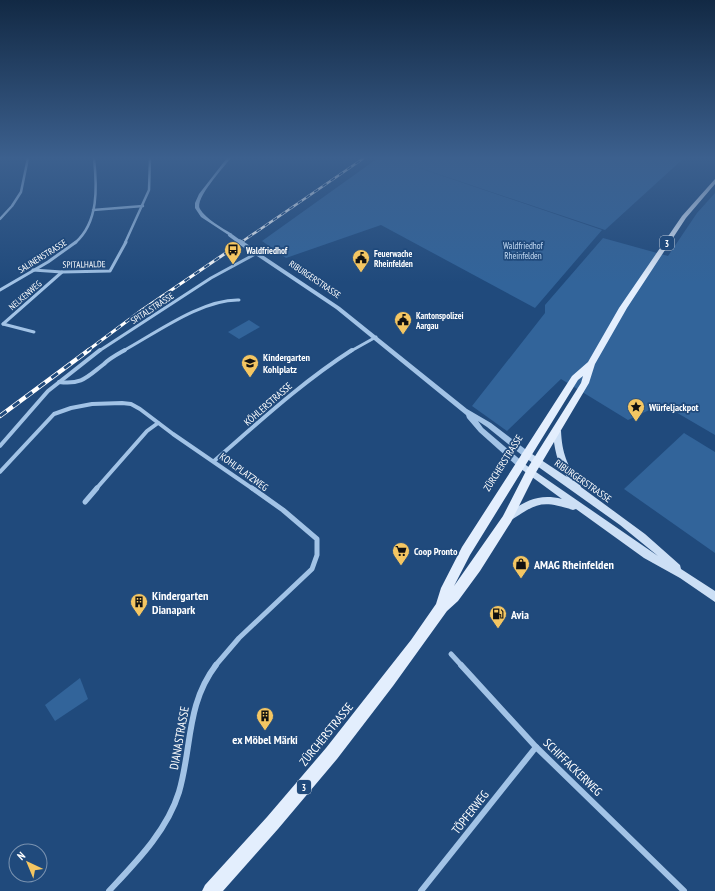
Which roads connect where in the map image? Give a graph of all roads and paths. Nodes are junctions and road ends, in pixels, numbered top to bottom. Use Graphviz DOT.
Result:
graph roads {
  1 [pos="16,200"];
  2 [pos="95,200"];
  3 [pos="145,200"];
  4 [pos="199,200"];
  5 [pos="699,200"];
  6 [pos="143,206"];
  7 [pos="93,210"];
  8 [pos="0,219"];
  9 [pos="257,254"];
  10 [pos="33,270"];
  11 [pos="62,272"];
  12 [pos="0,290"];
  13 [pos="239,300"];
  14 [pos="34,332"];
  15 [pos="376,337"];
  16 [pos="591,364"];
  17 [pos="59,382"];
  18 [pos="465,411"];
  19 [pos="158,423"];
  20 [pos="557,431"];
  21 [pos="0,446"];
  22 [pos="524,459"];
  23 [pos="214,461"];
  24 [pos="537,462"];
  25 [pos="0,472"];
  26 [pos="531,472"];
  27 [pos="579,490"];
  28 [pos="86,502"];
  29 [pos="579,508"];
  30 [pos="506,519"];
  31 [pos="317,539"];
  32 [pos="684,575"];
  33 [pos="715,597"];
  34 [pos="442,607"];
  35 [pos="451,654"];
  36 [pos="536,747"];
  37 [pos="109,891"];
  38 [pos="211,891"];
  39 [pos="421,891"];
  40 [pos="684,891"];
  1 -- 8 [label="street"];
  2 -- 7 [label="street, SALINENSTRASSE"];
  3 -- 6 [label="street, SPITALHALDE"];
  4 -- 9 [label="street, RIBURGERSTRASSE, bridge"];
  5 -- 16 [label="main road, ZÜRCHERSTRASSE / 3"];
  6 -- 7 [label="street"];
  6 -- 11 [label="street, SPITALHALDE"];
  7 -- 10 [label="street, SALINENSTRASSE"];
  9 -- 15 [label="street, RIBURGERSTRASSE"];
  9 -- 17 [label="street, SPITALSTRASSE"];
  10 -- 11 [label="street, SPITALHALDE"];
  10 -- 12 [label="street, SALINENSTRASSE"];
  11 -- 14 [label="street, NELKENWEG"];
  13 -- 17 [label="street"];
  15 -- 18 [label="street, RIBURGERSTRASSE"];
  15 -- 23 [label="street, KÖHLERSTRASSE"];
  16 -- 20 [label="main road, ZÜRCHERSTRASSE / 3"];
  16 -- 22 [label="main road, ZÜRCHERSTRASSE / 3"];
  17 -- 21 [label="street, SPITALSTRASSE"];
  18 -- 22 [label="street, RIBURGERSTRASSE"];
  18 -- 22 [label="street, RIBURGERSTRASSE"];
  19 -- 23 [label="street, KOHLPLATZWEG"];
  19 -- 25 [label="street, KOHLPLATZWEG"];
  19 -- 28 [label="street"];
  20 -- 24 [label="main road, ZÜRCHERSTRASSE / 3"];
  20 -- 27 [label="main road"];
  22 -- 24 [label="main road, RIBURGERSTRASSE"];
  22 -- 26 [label="main road, RIBURGERSTRASSE"];
  22 -- 34 [label="main road, ZÜRCHERSTRASSE / 3"];
  23 -- 31 [label="street, KOHLPLATZWEG"];
  24 -- 26 [label="main road, ZÜRCHERSTRASSE / 3"];
  24 -- 27 [label="main road, RIBURGERSTRASSE"];
  26 -- 29 [label="main road, RIBURGERSTRASSE"];
  26 -- 30 [label="main road, ZÜRCHERSTRASSE / 3"];
  27 -- 32 [label="main road, RIBURGERSTRASSE"];
  29 -- 30 [label="main road, RIBURGERSTRASSE"];
  29 -- 32 [label="main road, RIBURGERSTRASSE"];
  30 -- 34 [label="main road, ZÜRCHERSTRASSE / 3"];
  31 -- 37 [label="street, DIANASTRASSE"];
  32 -- 33 [label="main road, RIBURGERSTRASSE"];
  34 -- 38 [label="main road, ZÜRCHERSTRASSE / 3"];
  35 -- 36 [label="street, SCHIFFACKERWEG"];
  36 -- 39 [label="street, TÖPFERWEG"];
  36 -- 40 [label="street, SCHIFFACKERWEG"];
}
